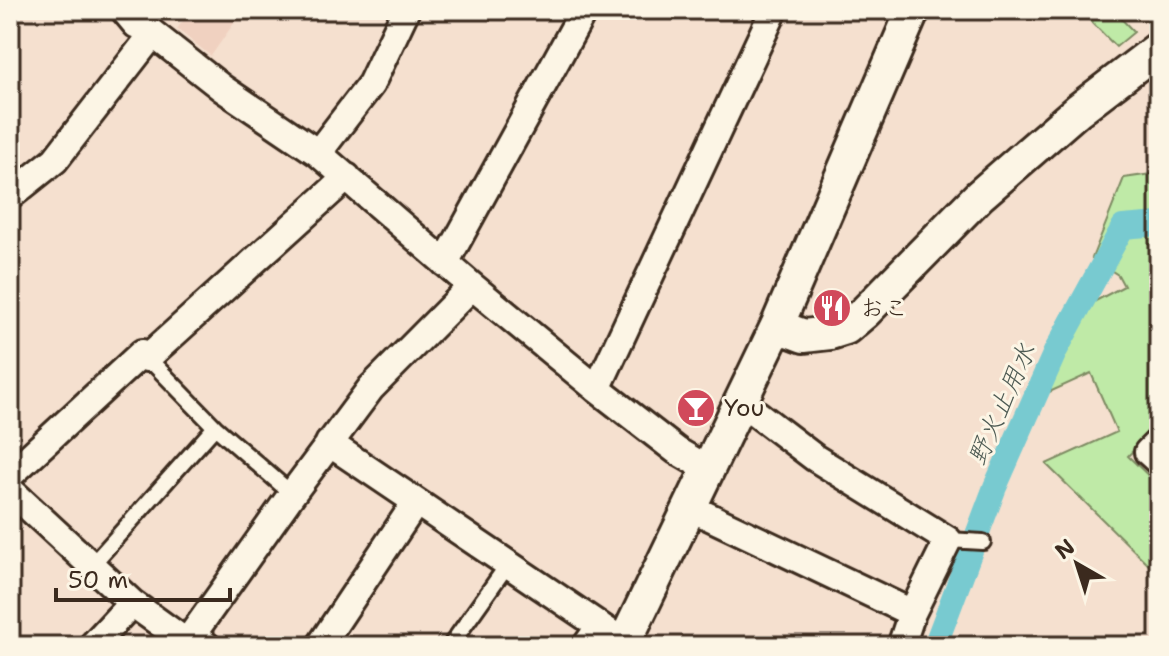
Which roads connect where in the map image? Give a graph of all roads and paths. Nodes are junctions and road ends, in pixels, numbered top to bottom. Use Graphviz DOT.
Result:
graph roads {
  1 [pos="406,10"];
  2 [pos="584,10"];
  3 [pos="913,10"];
  4 [pos="767,13"];
  5 [pos="139,22"];
  6 [pos="1159,48"];
  7 [pos="318,153"];
  8 [pos="347,177"];
  9 [pos="10,196"];
  10 [pos="445,263"];
  11 [pos="472,286"];
  12 [pos="777,326"];
  13 [pos="144,355"];
  14 [pos="597,389"];
  15 [pos="740,401"];
  16 [pos="215,427"];
  17 [pos="1159,441"];
  18 [pos="329,443"];
  19 [pos="1159,462"];
  20 [pos="708,469"];
  21 [pos="10,475"];
  22 [pos="10,490"];
  23 [pos="292,494"];
  24 [pos="416,502"];
  25 [pos="691,508"];
  26 [pos="954,540"];
  27 [pos="983,542"];
  28 [pos="508,564"];
  29 [pos="91,566"];
  30 [pos="132,603"];
  31 [pos="912,613"];
  32 [pos="200,640"];
  33 [pos="608,640"];
  34 [pos="92,646"];
  35 [pos="320,646"];
  36 [pos="450,646"];
  37 [pos="901,646"];
  1 -- 7 [label="street"];
  2 -- 10 [label="street"];
  3 -- 12 [label="street"];
  4 -- 14 [label="street"];
  5 -- 7 [label="street"];
  5 -- 9 [label="street"];
  6 -- 12 [label="street"];
  7 -- 8 [label="street"];
  8 -- 10 [label="street"];
  8 -- 13 [label="street"];
  10 -- 11 [label="street"];
  11 -- 14 [label="street"];
  11 -- 18 [label="street"];
  12 -- 15 [label="street"];
  13 -- 16 [label="lane"];
  13 -- 21 [label="street"];
  14 -- 20 [label="street"];
  15 -- 20 [label="street"];
  15 -- 26 [label="street"];
  16 -- 23 [label="lane"];
  16 -- 29 [label="lane"];
  17 -- 19 [label="street"];
  18 -- 23 [label="street"];
  18 -- 24 [label="street"];
  20 -- 25 [label="street"];
  22 -- 29 [label="street"];
  23 -- 32 [label="street"];
  24 -- 28 [label="street"];
  24 -- 35 [label="street"];
  25 -- 31 [label="street"];
  25 -- 33 [label="street"];
  26 -- 27 [label="lane"];
  26 -- 31 [label="street"];
  28 -- 33 [label="street"];
  28 -- 36 [label="lane"];
  29 -- 30 [label="street"];
  30 -- 32 [label="street"];
  30 -- 34 [label="street"];
  31 -- 37 [label="street"];
}
